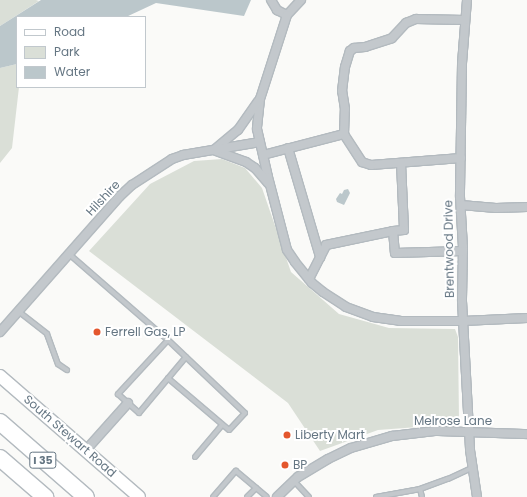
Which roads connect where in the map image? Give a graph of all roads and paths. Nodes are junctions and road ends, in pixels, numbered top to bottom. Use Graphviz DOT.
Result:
graph roads {
  1 [pos="271,0"];
  2 [pos="301,0"];
  3 [pos="467,0"];
  4 [pos="287,15"];
  5 [pos="465,20"];
  6 [pos="260,99"];
  7 [pos="344,134"];
  8 [pos="260,142"];
  9 [pos="288,148"];
  10 [pos="214,150"];
  11 [pos="263,155"];
  12 [pos="461,158"];
  13 [pos="401,163"];
  14 [pos="270,184"];
  15 [pos="461,205"];
  16 [pos="527,207"];
  17 [pos="393,231"];
  18 [pos="463,251"];
  19 [pos="69,254"];
  20 [pos="320,257"];
  21 [pos="309,279"];
  22 [pos="18,311"];
  23 [pos="527,318"];
  24 [pos="463,321"];
  25 [pos="0,332"];
  26 [pos="168,340"];
  27 [pos="186,357"];
  28 [pos="68,370"];
  29 [pos="0,376"];
  30 [pos="168,378"];
  31 [pos="128,404"];
  32 [pos="0,422"];
  33 [pos="222,425"];
  34 [pos="470,432"];
  35 [pos="527,434"];
  36 [pos="86,450"];
  37 [pos="195,456"];
  38 [pos="0,458"];
  39 [pos="472,468"];
  40 [pos="294,480"];
  41 [pos="256,488"];
  42 [pos="420,489"];
  43 [pos="44,497"];
  44 [pos="86,497"];
  45 [pos="139,497"];
  46 [pos="213,497"];
  47 [pos="247,497"];
  48 [pos="267,497"];
  49 [pos="277,497"];
  50 [pos="309,497"];
  51 [pos="376,497"];
  52 [pos="422,497"];
  53 [pos="477,497"];
  1 -- 4 [label="street"];
  2 -- 4 [label="street"];
  3 -- 5 [label="street, Brentwood Drive"];
  4 -- 6 [label="street"];
  5 -- 7 [label="street"];
  5 -- 12 [label="street, Brentwood Drive"];
  6 -- 8 [label="street"];
  6 -- 10 [label="street"];
  7 -- 9 [label="street"];
  7 -- 13 [label="street"];
  8 -- 10 [label="street, Hilshire"];
  8 -- 11 [label="street"];
  9 -- 11 [label="street"];
  9 -- 20 [label="street"];
  10 -- 14 [label="street"];
  10 -- 19 [label="street, Hilshire"];
  11 -- 14 [label="street"];
  12 -- 13 [label="street"];
  12 -- 15 [label="street, Brentwood Drive"];
  13 -- 17 [label="street"];
  14 -- 21 [label="street"];
  15 -- 16 [label="street"];
  15 -- 18 [label="street, Brentwood Drive"];
  17 -- 18 [label="street"];
  17 -- 20 [label="street"];
  18 -- 24 [label="street, Brentwood Drive"];
  19 -- 22 [label="street, Hilshire"];
  19 -- 26 [label="lane"];
  20 -- 21 [label="street"];
  21 -- 24 [label="street"];
  22 -- 25 [label="street, Hilshire"];
  22 -- 28 [label="lane"];
  23 -- 24 [label="street"];
  24 -- 34 [label="street, Brentwood Drive"];
  26 -- 27 [label="lane"];
  26 -- 31 [label="lane"];
  27 -- 30 [label="lane"];
  27 -- 33 [label="lane"];
  29 -- 36 [label="street, South Stewart Road"];
  30 -- 31 [label="lane"];
  30 -- 33 [label="lane"];
  31 -- 36 [label="street"];
  32 -- 44 [label="highway, I 35"];
  33 -- 37 [label="lane"];
  34 -- 35 [label="street, Melrose Lane"];
  34 -- 39 [label="street, Brentwood Drive"];
  34 -- 40 [label="street, Melrose Lane"];
  36 -- 45 [label="street, South Stewart Road"];
  38 -- 43 [label="highway, I 35"];
  39 -- 42 [label="lane"];
  39 -- 53 [label="street, Brentwood Drive"];
  40 -- 49 [label="street, Melrose Lane"];
  40 -- 50 [label="lane"];
  41 -- 46 [label="lane"];
  41 -- 47 [label="lane"];
  41 -- 48 [label="lane"];
  42 -- 51 [label="lane"];
  42 -- 52 [label="lane"];
}
